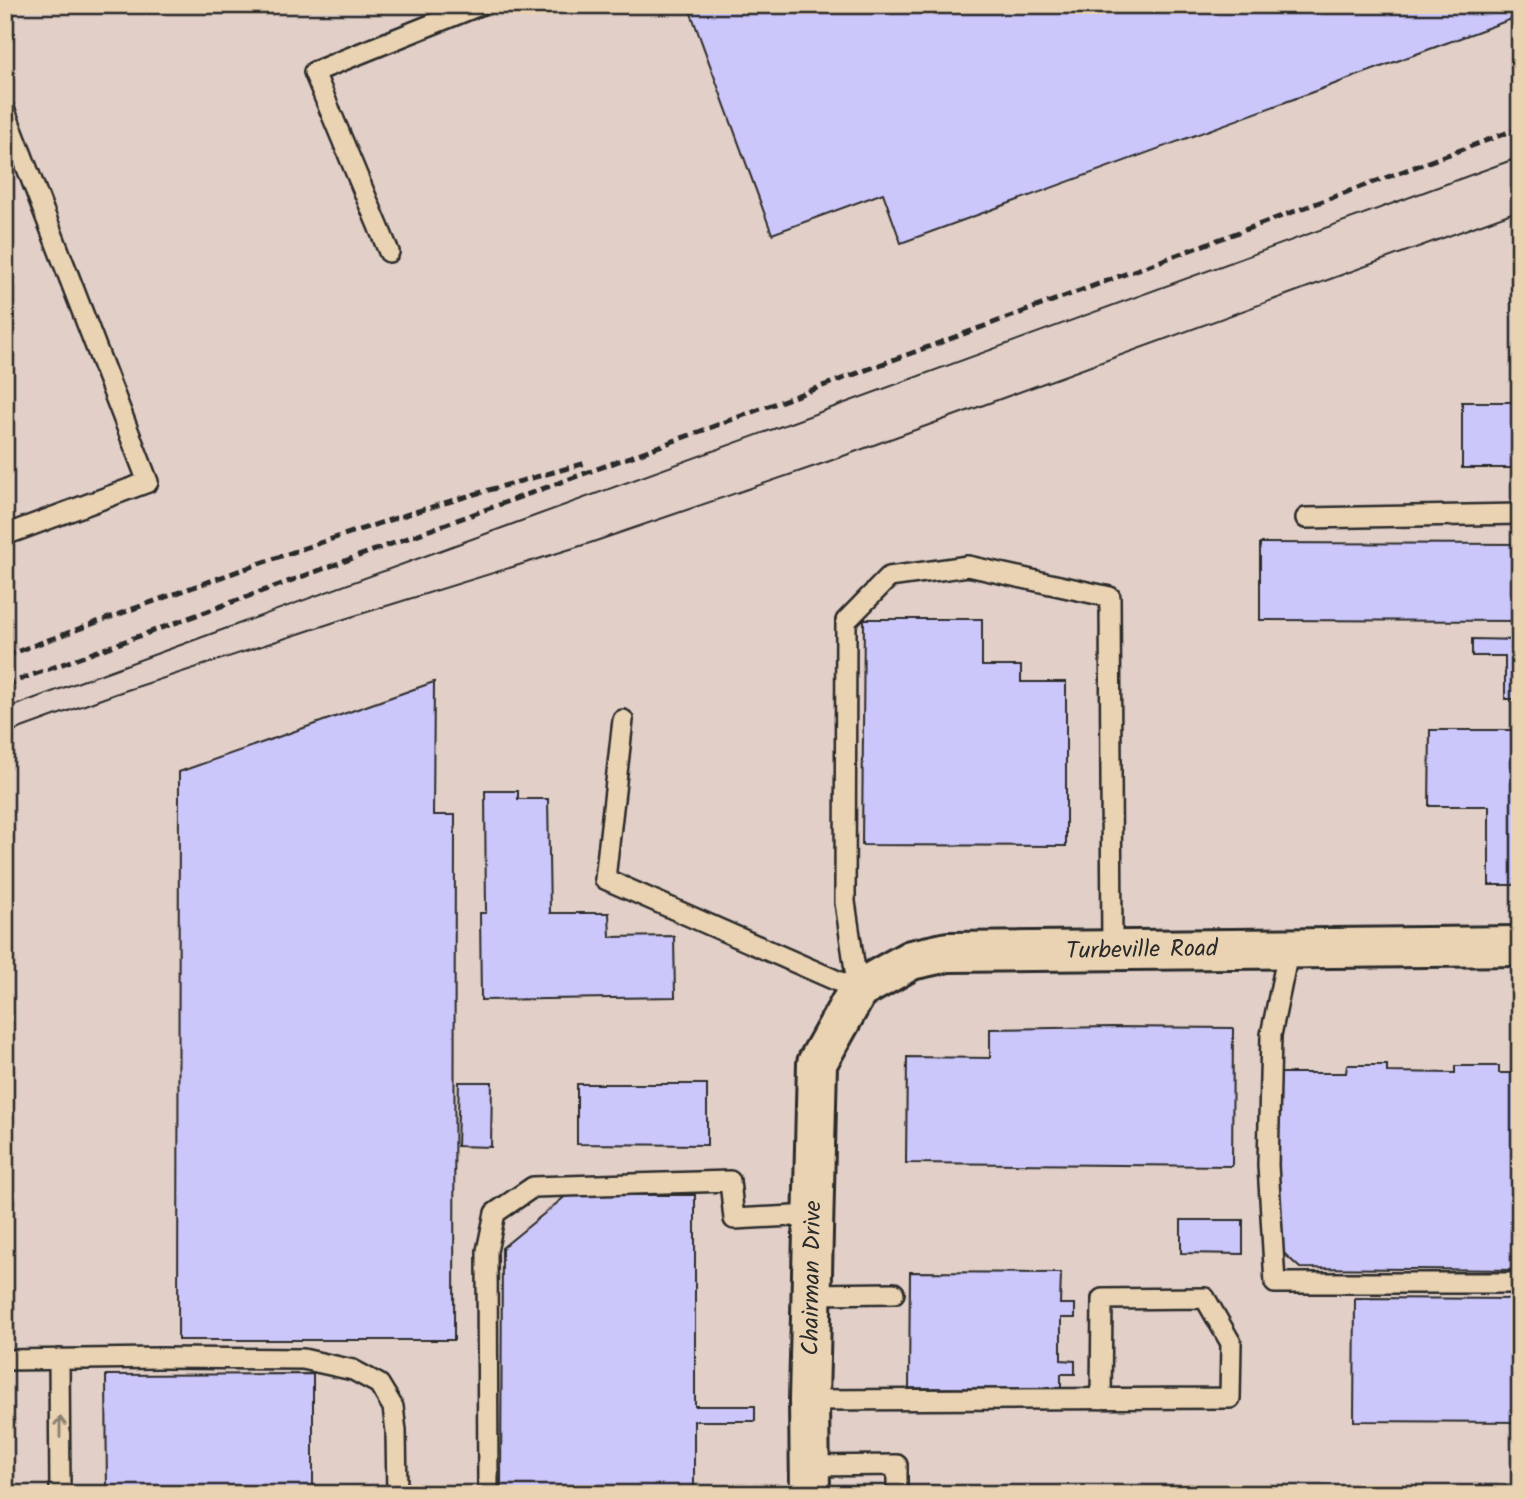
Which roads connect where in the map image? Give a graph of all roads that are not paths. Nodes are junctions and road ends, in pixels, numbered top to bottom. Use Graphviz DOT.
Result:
graph roads {
  1 [pos="480,5"];
  2 [pos="5,111"];
  3 [pos="389,252"];
  4 [pos="1520,514"];
  5 [pos="1306,518"];
  6 [pos="5,535"];
  7 [pos="623,720"];
  8 [pos="1520,946"];
  9 [pos="1289,948"];
  10 [pos="1112,950"];
  11 [pos="858,990"];
  12 [pos="813,1215"];
  13 [pos="1520,1283"];
  14 [pos="894,1293"];
  15 [pos="811,1294"];
  16 [pos="59,1359"];
  17 [pos="5,1360"];
  18 [pos="1101,1399"];
  19 [pos="809,1400"];
  20 [pos="810,1480"];
  21 [pos="60,1494"];
  22 [pos="397,1494"];
  23 [pos="488,1494"];
  24 [pos="897,1494"];
  1 -- 3 [label="lane"];
  2 -- 6 [label="lane"];
  4 -- 5 [label="lane"];
  7 -- 11 [label="lane"];
  8 -- 9 [label="street, Turbeville Road"];
  9 -- 10 [label="street, Turbeville Road"];
  9 -- 13 [label="lane"];
  10 -- 11 [label="street, Turbeville Road"];
  10 -- 11 [label="lane"];
  11 -- 12 [label="street, Chairman Drive"];
  12 -- 15 [label="street, Chairman Drive"];
  12 -- 23 [label="lane"];
  14 -- 15 [label="lane"];
  15 -- 19 [label="street, Chairman Drive"];
  16 -- 17 [label="lane"];
  21 -- 16 [label="lane, one-way"];
  16 -- 22 [label="lane"];
  18 -- 18 [label="lane"];
  18 -- 19 [label="lane"];
  19 -- 20 [label="street, Chairman Drive"];
  20 -- 24 [label="lane"];
}
